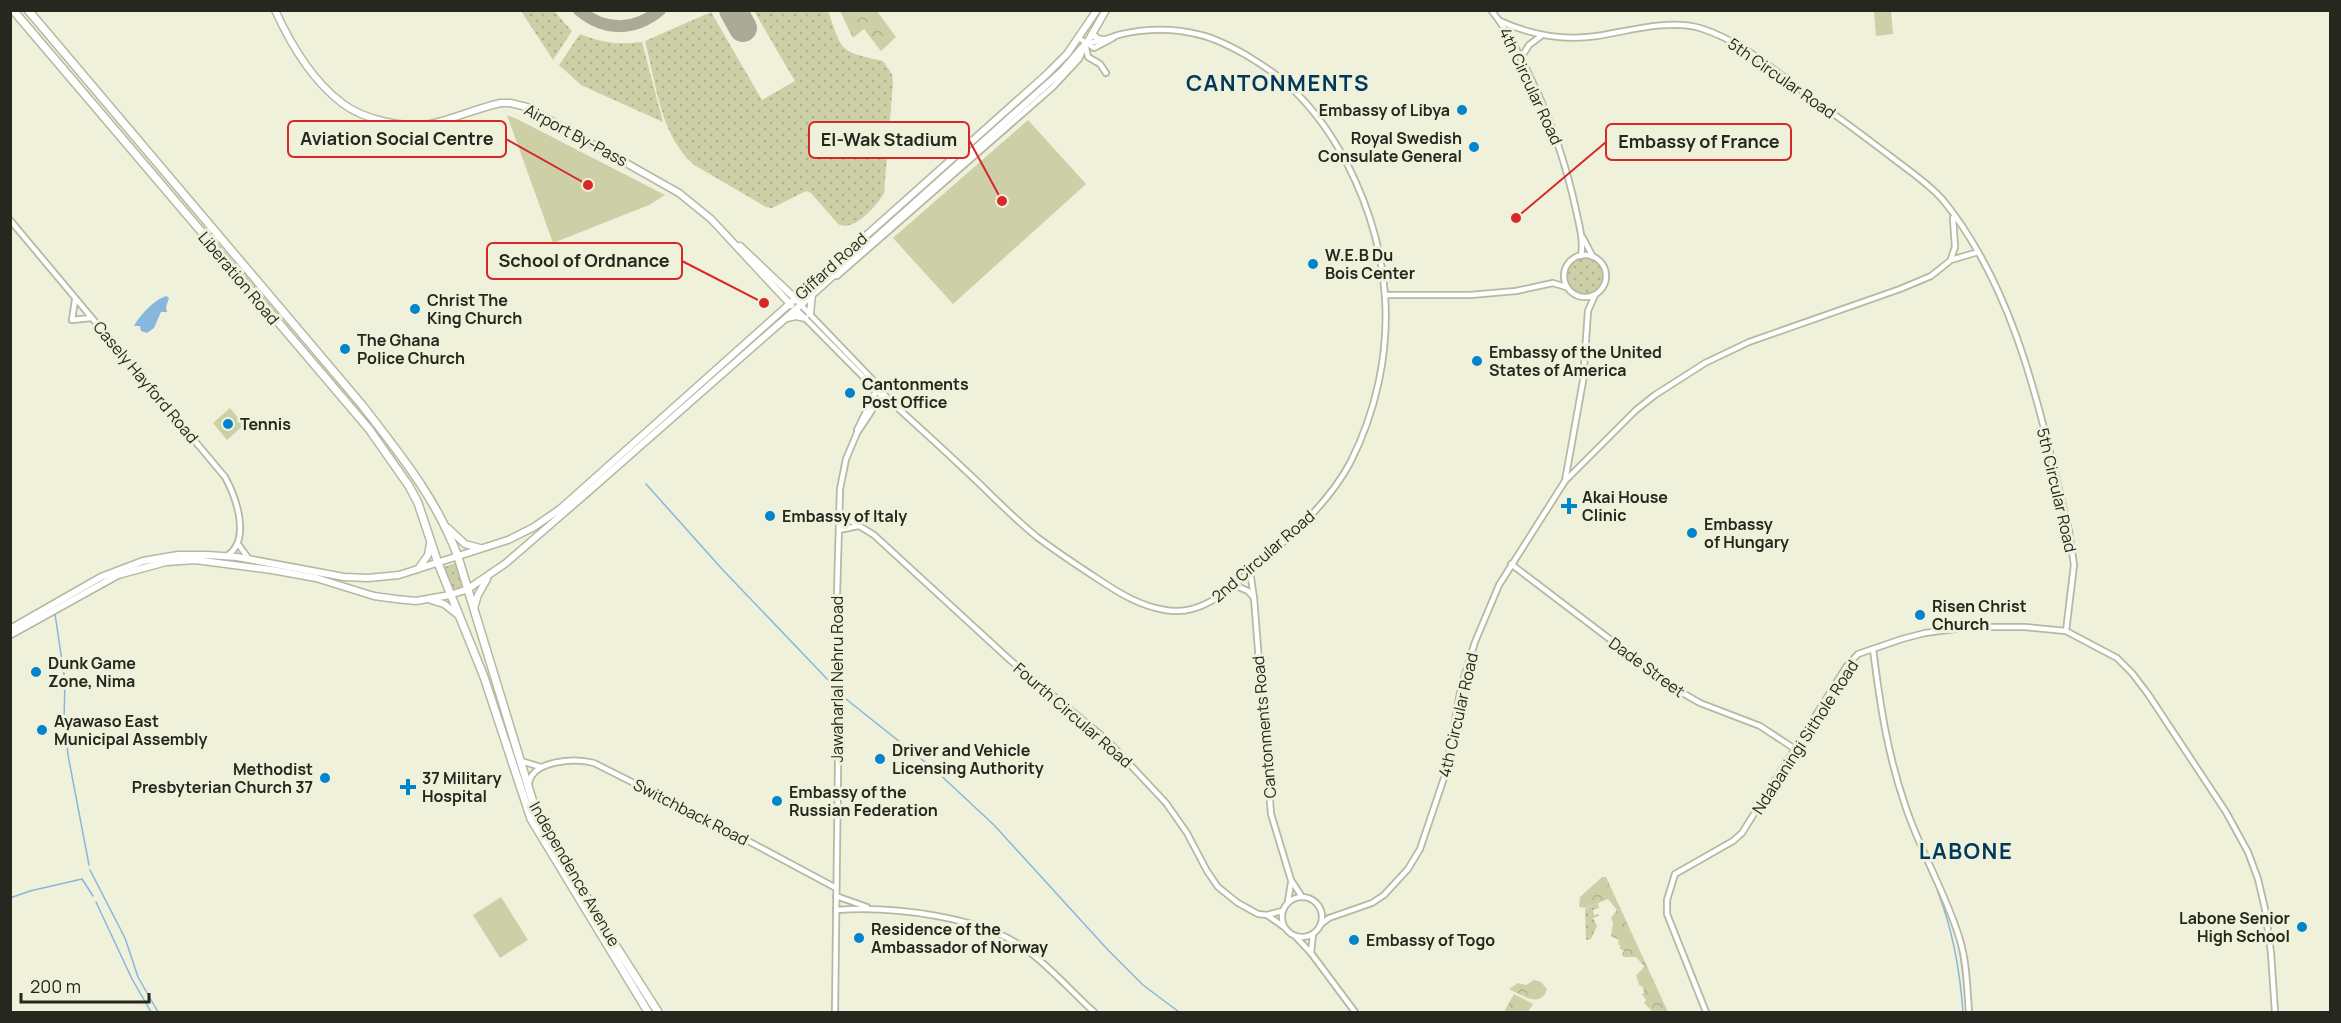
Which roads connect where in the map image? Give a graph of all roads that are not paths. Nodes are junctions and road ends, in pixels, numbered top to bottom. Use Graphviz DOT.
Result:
graph roads {
  1 [pos="13,10"];
  2 [pos="23,10"];
  3 [pos="28,10"];
  4 [pos="275,10"];
  5 [pos="1096,10"];
  6 [pos="1106,10"];
  7 [pos="1491,10"];
  8 [pos="34,18"];
  9 [pos="1500,21"];
  10 [pos="1092,34"];
  11 [pos="1118,35"];
  12 [pos="1542,36"];
  13 [pos="1079,38"];
  14 [pos="1103,40"];
  15 [pos="1086,43"];
  16 [pos="1521,58"];
  17 [pos="1106,73"];
  18 [pos="1951,212"];
  19 [pos="10,220"];
  20 [pos="1581,236"];
  21 [pos="1978,252"];
  22 [pos="1581,256"];
  23 [pos="1594,257"];
  24 [pos="1951,260"];
  25 [pos="1564,274"];
  26 [pos="1553,284"];
  27 [pos="1566,287"];
  28 [pos="812,294"];
  29 [pos="1385,295"];
  30 [pos="1595,295"];
  31 [pos="1582,297"];
  32 [pos="75,300"];
  33 [pos="793,301"];
  34 [pos="799,307"];
  35 [pos="1588,311"];
  36 [pos="808,316"];
  37 [pos="92,318"];
  38 [pos="786,318"];
  39 [pos="877,389"];
  40 [pos="883,394"];
  41 [pos="857,433"];
  42 [pos="1565,481"];
  43 [pos="840,514"];
  44 [pos="861,526"];
  45 [pos="448,528"];
  46 [pos="839,530"];
  47 [pos="430,537"];
  48 [pos="238,544"];
  49 [pos="483,548"];
  50 [pos="226,556"];
  51 [pos="458,556"];
  52 [pos="251,560"];
  53 [pos="438,563"];
  54 [pos="1511,564"];
  55 [pos="417,570"];
  56 [pos="1250,571"];
  57 [pos="491,574"];
  58 [pos="1234,585"];
  59 [pos="468,589"];
  60 [pos="450,595"];
  61 [pos="1254,598"];
  62 [pos="416,601"];
  63 [pos="474,608"];
  64 [pos="459,617"];
  65 [pos="10,628"];
  66 [pos="2066,631"];
  67 [pos="10,635"];
  68 [pos="1873,649"];
  69 [pos="1795,749"];
  70 [pos="520,761"];
  71 [pos="541,767"];
  72 [pos="528,788"];
  73 [pos="1291,880"];
  74 [pos="836,888"];
  75 [pos="836,896"];
  76 [pos="1302,897"];
  77 [pos="1288,903"];
  78 [pos="870,908"];
  79 [pos="836,910"];
  80 [pos="1321,910"];
  81 [pos="1282,911"];
  82 [pos="1267,915"];
  83 [pos="1336,915"];
  84 [pos="1321,924"];
  85 [pos="1284,927"];
  86 [pos="1313,934"];
  87 [pos="1295,936"];
  88 [pos="1311,953"];
  89 [pos="648,1012"];
  90 [pos="658,1012"];
  91 [pos="835,1012"];
  92 [pos="1094,1012"];
  93 [pos="1355,1012"];
  94 [pos="1706,1012"];
  95 [pos="1969,1012"];
  96 [pos="2275,1012"];
  1 -- 47 [label="highway, Liberation Road"];
  2 -- 8 [label="highway"];
  3 -- 8 [label="highway, Liberation Road"];
  4 -- 33 [label="main road, Airport By-Pass"];
  5 -- 13 [label="main road, Giffard Road"];
  6 -- 10 [label="main road, Giffard Road"];
  7 -- 9 [label="street, 4th Circular Road"];
  8 -- 45 [label="highway, Liberation Road"];
  9 -- 12 [label="street, 5th Circular Road"];
  9 -- 16 [label="street, 4th Circular Road"];
  10 -- 14 [label="main road"];
  10 -- 15 [label="main road, Giffard Road"];
  11 -- 14 [label="street, 2nd Circular Road"];
  11 -- 15 [label="street"];
  11 -- 29 [label="street, 2nd Circular Road"];
  12 -- 16 [label="street"];
  12 -- 18 [label="street, 5th Circular Road"];
  13 -- 15 [label="street"];
  13 -- 33 [label="main road, Giffard Road"];
  14 -- 15 [label="street, 2nd Circular Road"];
  15 -- 17 [label="street"];
  15 -- 28 [label="main road, Giffard Road"];
  16 -- 20 [label="street, 4th Circular Road"];
  18 -- 21 [label="street, 5th Circular Road"];
  18 -- 24 [label="street"];
  19 -- 32 [label="street, Casely Hayford Road"];
  20 -- 22 [label="street, 4th Circular Road"];
  20 -- 23 [label="street, 4th Circular Road"];
  21 -- 24 [label="street"];
  21 -- 66 [label="street, 5th Circular Road"];
  22 -- 23 [label="street"];
  22 -- 25 [label="street"];
  23 -- 30 [label="street"];
  24 -- 42 [label="street"];
  25 -- 26 [label="street"];
  25 -- 27 [label="street"];
  26 -- 27 [label="street"];
  26 -- 29 [label="street"];
  27 -- 31 [label="street"];
  28 -- 34 [label="main road, Giffard Road"];
  28 -- 36 [label="main road"];
  29 -- 56 [label="street, 2nd Circular Road"];
  30 -- 31 [label="street"];
  30 -- 35 [label="street, 4th Circular Road"];
  31 -- 35 [label="street, 4th Circular Road"];
  32 -- 37 [label="street, Casely Hayford Road"];
  32 -- 37 [label="street"];
  33 -- 34 [label="main road, Airport By-Pass"];
  33 -- 49 [label="main road, Giffard Road"];
  34 -- 36 [label="street, 2nd Circular Road"];
  34 -- 38 [label="main road, Giffard Road"];
  35 -- 42 [label="street, 4th Circular Road"];
  36 -- 38 [label="main road"];
  36 -- 39 [label="street, 2nd Circular Road"];
  37 -- 48 [label="street, Casely Hayford Road"];
  38 -- 57 [label="main road, Giffard Road"];
  39 -- 40 [label="street, 2nd Circular Road"];
  39 -- 41 [label="street"];
  40 -- 41 [label="street, Jawaharlal Nehru Road"];
  40 -- 58 [label="street, 2nd Circular Road"];
  41 -- 43 [label="street, Jawaharlal Nehru Road"];
  42 -- 54 [label="street, 4th Circular Road"];
  43 -- 44 [label="street, Fourth Circular Road"];
  43 -- 46 [label="street, Jawaharlal Nehru Road"];
  44 -- 46 [label="street"];
  44 -- 82 [label="street, Fourth Circular Road"];
  45 -- 49 [label="main road"];
  45 -- 51 [label="highway, Liberation Road"];
  46 -- 74 [label="street, Jawaharlal Nehru Road"];
  47 -- 53 [label="highway, Liberation Road"];
  47 -- 55 [label="main road"];
  48 -- 50 [label="street"];
  48 -- 52 [label="street"];
  49 -- 51 [label="main road, Giffard Road"];
  50 -- 52 [label="main road, Giffard Road"];
  50 -- 65 [label="main road, Giffard Road"];
  51 -- 53 [label="main road, Giffard Road"];
  51 -- 59 [label="highway, Liberation Road"];
  52 -- 55 [label="main road, Giffard Road"];
  53 -- 55 [label="main road, Giffard Road"];
  53 -- 60 [label="highway, Liberation Road"];
  54 -- 69 [label="street, Dade Street"];
  54 -- 83 [label="street, 4th Circular Road"];
  56 -- 58 [label="street, 2nd Circular Road"];
  56 -- 61 [label="street, Cantonments Road"];
  57 -- 59 [label="main road, Giffard Road"];
  57 -- 63 [label="main road"];
  58 -- 61 [label="street"];
  59 -- 60 [label="main road, Giffard Road"];
  59 -- 63 [label="highway, Independence Avenue"];
  60 -- 62 [label="main road, Giffard Road"];
  60 -- 64 [label="highway, Independence Avenue"];
  61 -- 73 [label="street, Cantonments Road"];
  62 -- 64 [label="main road"];
  62 -- 67 [label="main road"];
  63 -- 70 [label="highway, Independence Avenue"];
  64 -- 89 [label="highway, Independence Avenue"];
  66 -- 68 [label="street, Ndabaningi Sithole Road"];
  66 -- 96 [label="street, Ndabaningi Sithole Road"];
  68 -- 69 [label="street, Ndabaningi Sithole Road"];
  68 -- 95 [label="street"];
  69 -- 94 [label="street, Ndabaningi Sithole Road"];
  70 -- 71 [label="street, Switchback Road"];
  70 -- 72 [label="highway, Independence Avenue"];
  71 -- 72 [label="street"];
  71 -- 74 [label="street, Switchback Road"];
  72 -- 90 [label="highway, Independence Avenue"];
  73 -- 76 [label="street"];
  73 -- 77 [label="street"];
  74 -- 75 [label="street, Jawaharlal Nehru Road"];
  75 -- 78 [label="street"];
  75 -- 79 [label="street, Jawaharlal Nehru Road"];
  76 -- 77 [label="street"];
  76 -- 80 [label="street"];
  77 -- 81 [label="street"];
  78 -- 79 [label="street"];
  78 -- 92 [label="street"];
  79 -- 91 [label="street, Jawaharlal Nehru Road"];
  80 -- 83 [label="street"];
  80 -- 84 [label="street"];
  81 -- 82 [label="street"];
  81 -- 85 [label="street"];
  82 -- 85 [label="street, Fourth Circular Road"];
  83 -- 84 [label="street, 4th Circular Road"];
  84 -- 86 [label="street"];
  85 -- 87 [label="street"];
  86 -- 87 [label="street"];
  86 -- 88 [label="street"];
  87 -- 88 [label="street"];
  88 -- 93 [label="street"];
}
